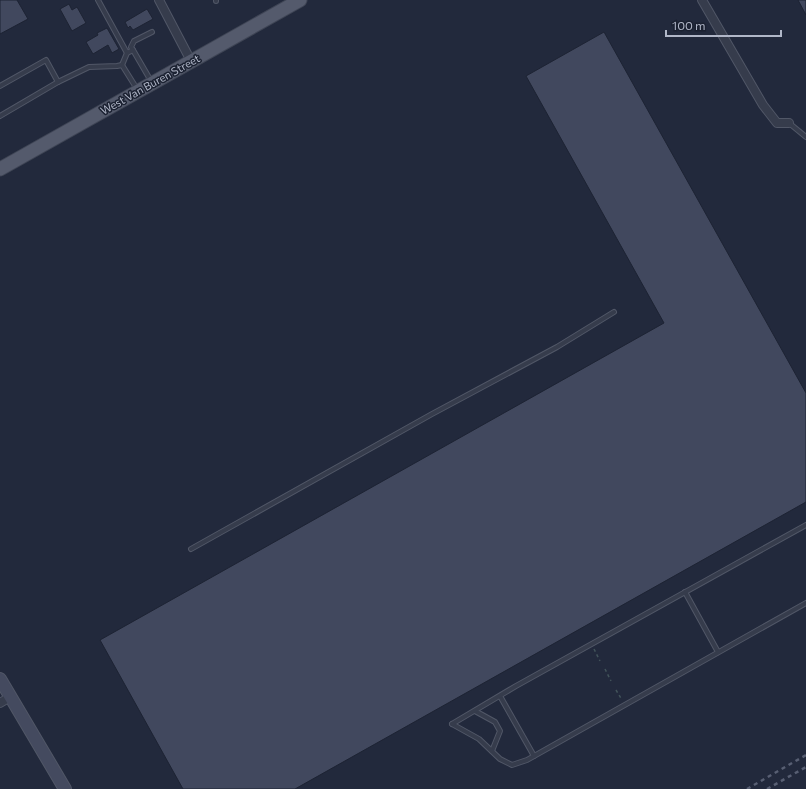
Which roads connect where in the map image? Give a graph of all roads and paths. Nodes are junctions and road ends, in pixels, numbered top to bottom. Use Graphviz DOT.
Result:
graph roads {
  1 [pos="98,0"];
  2 [pos="159,0"];
  3 [pos="300,0"];
  4 [pos="702,0"];
  5 [pos="152,32"];
  6 [pos="133,50"];
  7 [pos="127,53"];
  8 [pos="191,62"];
  9 [pos="122,65"];
  10 [pos="58,82"];
  11 [pos="152,83"];
  12 [pos="0,86"];
  13 [pos="138,91"];
  14 [pos="0,116"];
  15 [pos="789,123"];
  16 [pos="806,137"];
  17 [pos="0,169"];
  18 [pos="614,312"];
  19 [pos="806,525"];
  20 [pos="191,549"];
  21 [pos="685,592"];
  22 [pos="806,602"];
  23 [pos="594,649"];
  24 [pos="718,652"];
  25 [pos="600,661"];
  26 [pos="605,669"];
  27 [pos="0,678"];
  28 [pos="611,681"];
  29 [pos="616,690"];
  30 [pos="500,696"];
  31 [pos="5,700"];
  32 [pos="622,700"];
  33 [pos="474,711"];
  34 [pos="492,751"];
  35 [pos="534,756"];
  36 [pos="65,789"];
  1 -- 7 [label="lane"];
  2 -- 8 [label="street"];
  3 -- 8 [label="main road, West Van Buren Street"];
  4 -- 15 [label="street"];
  5 -- 6 [label="lane"];
  6 -- 7 [label="lane"];
  6 -- 11 [label="lane"];
  7 -- 9 [label="lane"];
  8 -- 11 [label="main road, West Van Buren Street"];
  9 -- 10 [label="lane"];
  9 -- 13 [label="lane"];
  10 -- 12 [label="lane"];
  10 -- 14 [label="lane"];
  11 -- 13 [label="main road, West Van Buren Street"];
  13 -- 17 [label="main road, West Van Buren Street"];
  15 -- 16 [label="lane"];
  18 -- 20 [label="lane"];
  19 -- 21 [label="lane"];
  21 -- 24 [label="lane"];
  21 -- 30 [label="lane"];
  22 -- 24 [label="lane"];
  23 -- 25 [label="path"];
  24 -- 35 [label="lane"];
  26 -- 28 [label="path"];
  27 -- 31 [label="main road"];
  29 -- 32 [label="path"];
  30 -- 33 [label="lane"];
  30 -- 35 [label="lane"];
  31 -- 36 [label="main road"];
  33 -- 34 [label="lane"];
  33 -- 34 [label="lane"];
  34 -- 35 [label="lane"];
}
